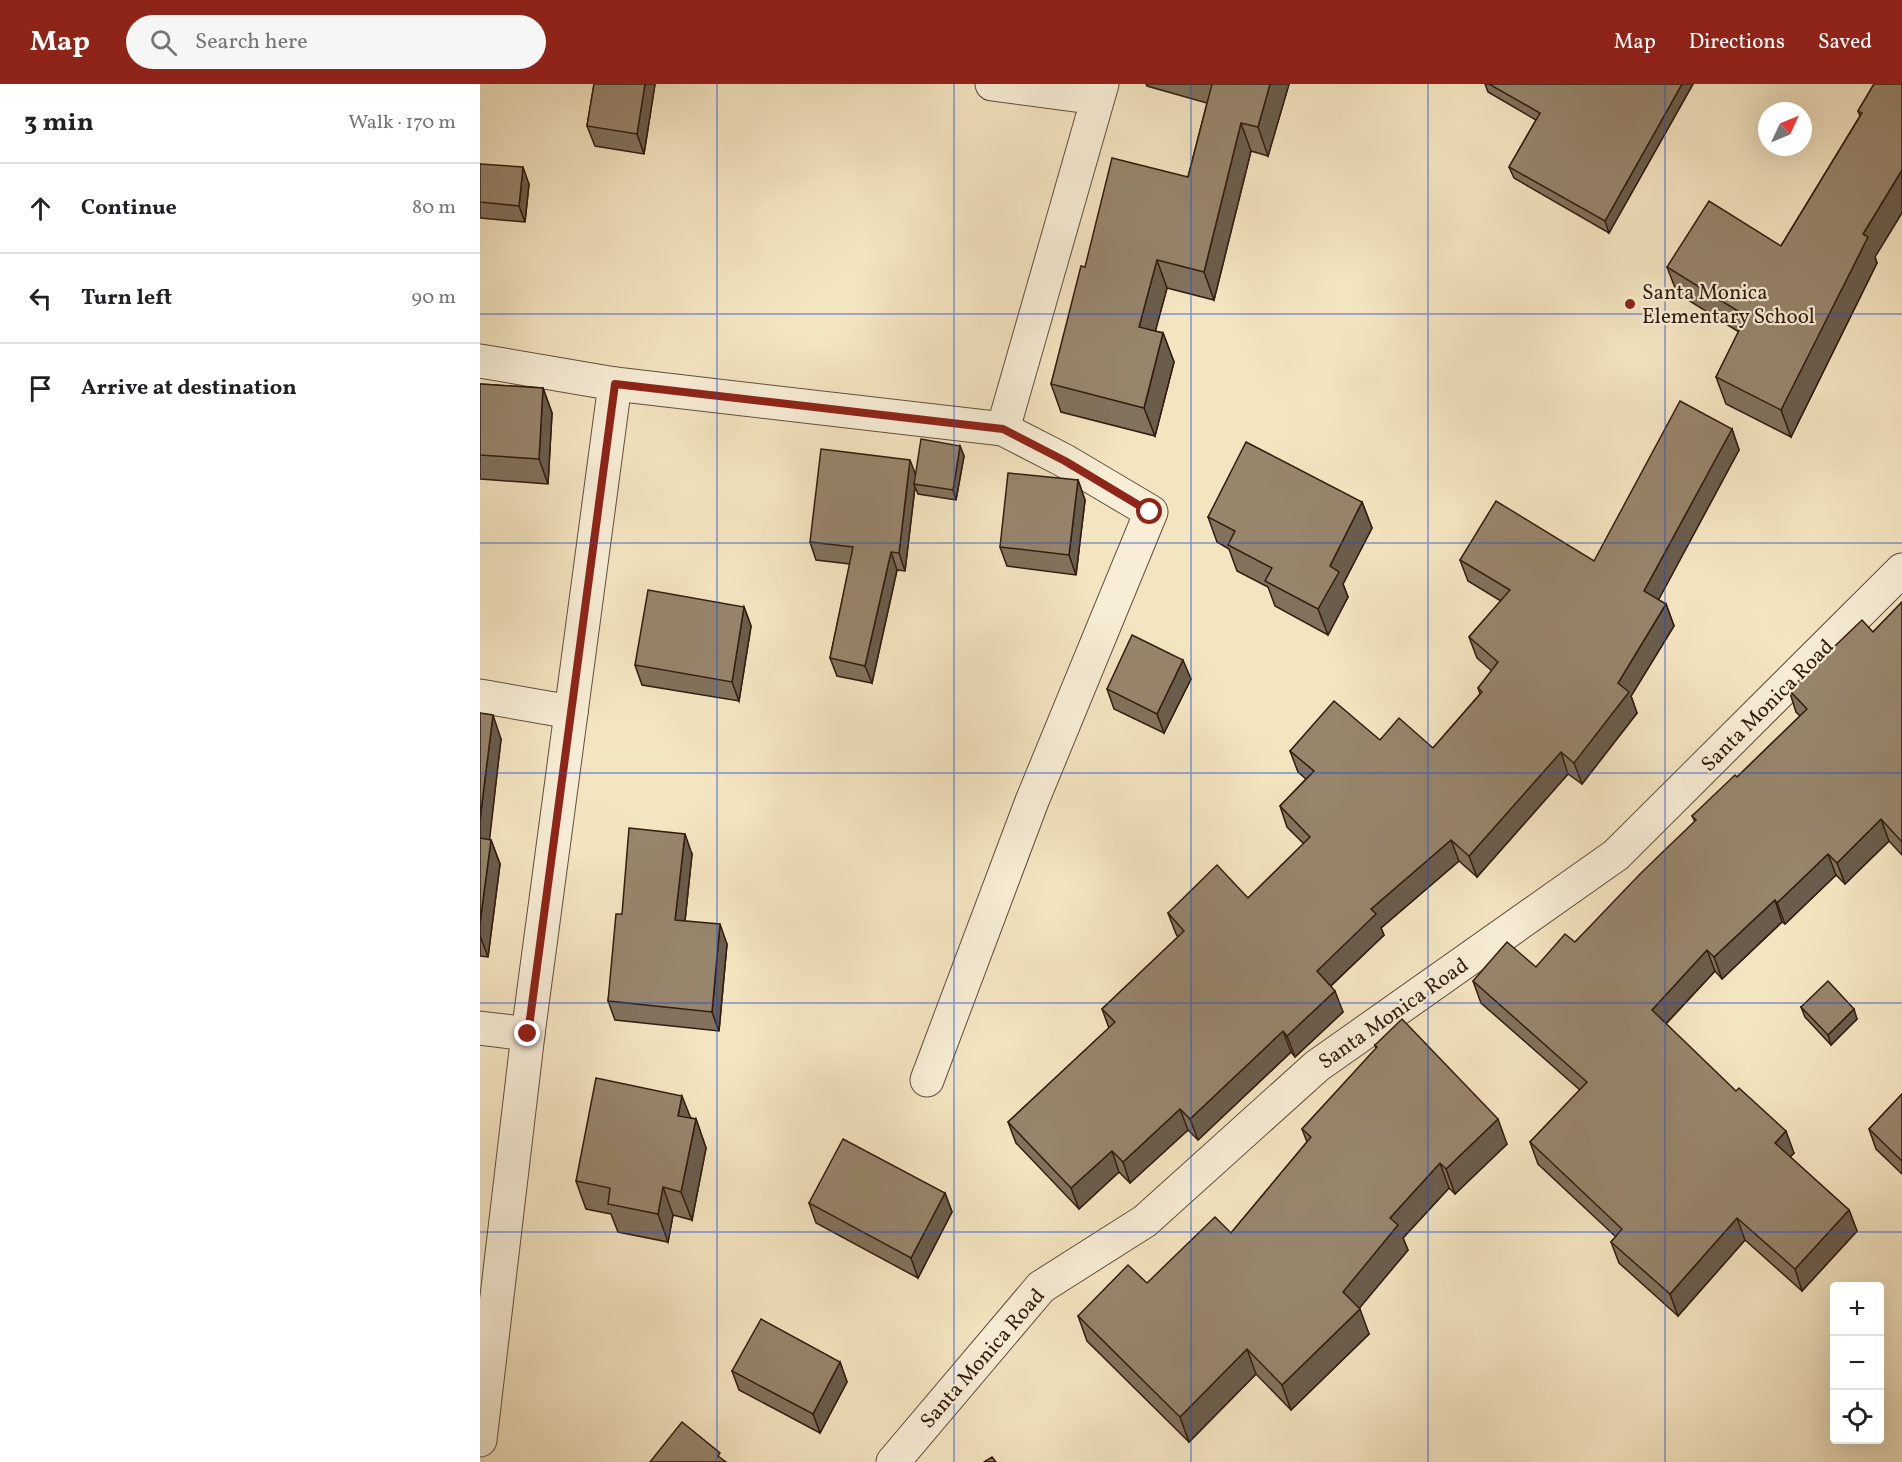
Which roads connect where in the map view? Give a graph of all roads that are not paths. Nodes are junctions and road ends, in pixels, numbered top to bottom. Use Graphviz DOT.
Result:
graph roads {
  1 [pos="992,84"];
  2 [pos="1100,91"];
  3 [pos="480,361"];
  4 [pos="615,384"];
  5 [pos="1003,429"];
  6 [pos="1902,570"];
  7 [pos="480,696"];
  8 [pos="571,712"];
  9 [pos="480,1028"];
  10 [pos="528,1034"];
  11 [pos="927,1080"];
  12 [pos="480,1440"];
  13 [pos="893,1462"];
  1 -- 2 [label="street"];
  2 -- 5 [label="street"];
  3 -- 4 [label="street"];
  4 -- 5 [label="street"];
  4 -- 8 [label="street"];
  5 -- 11 [label="street"];
  6 -- 13 [label="street, Santa Monica Road"];
  7 -- 8 [label="street"];
  8 -- 10 [label="street"];
  9 -- 10 [label="street"];
  10 -- 12 [label="street"];
}
